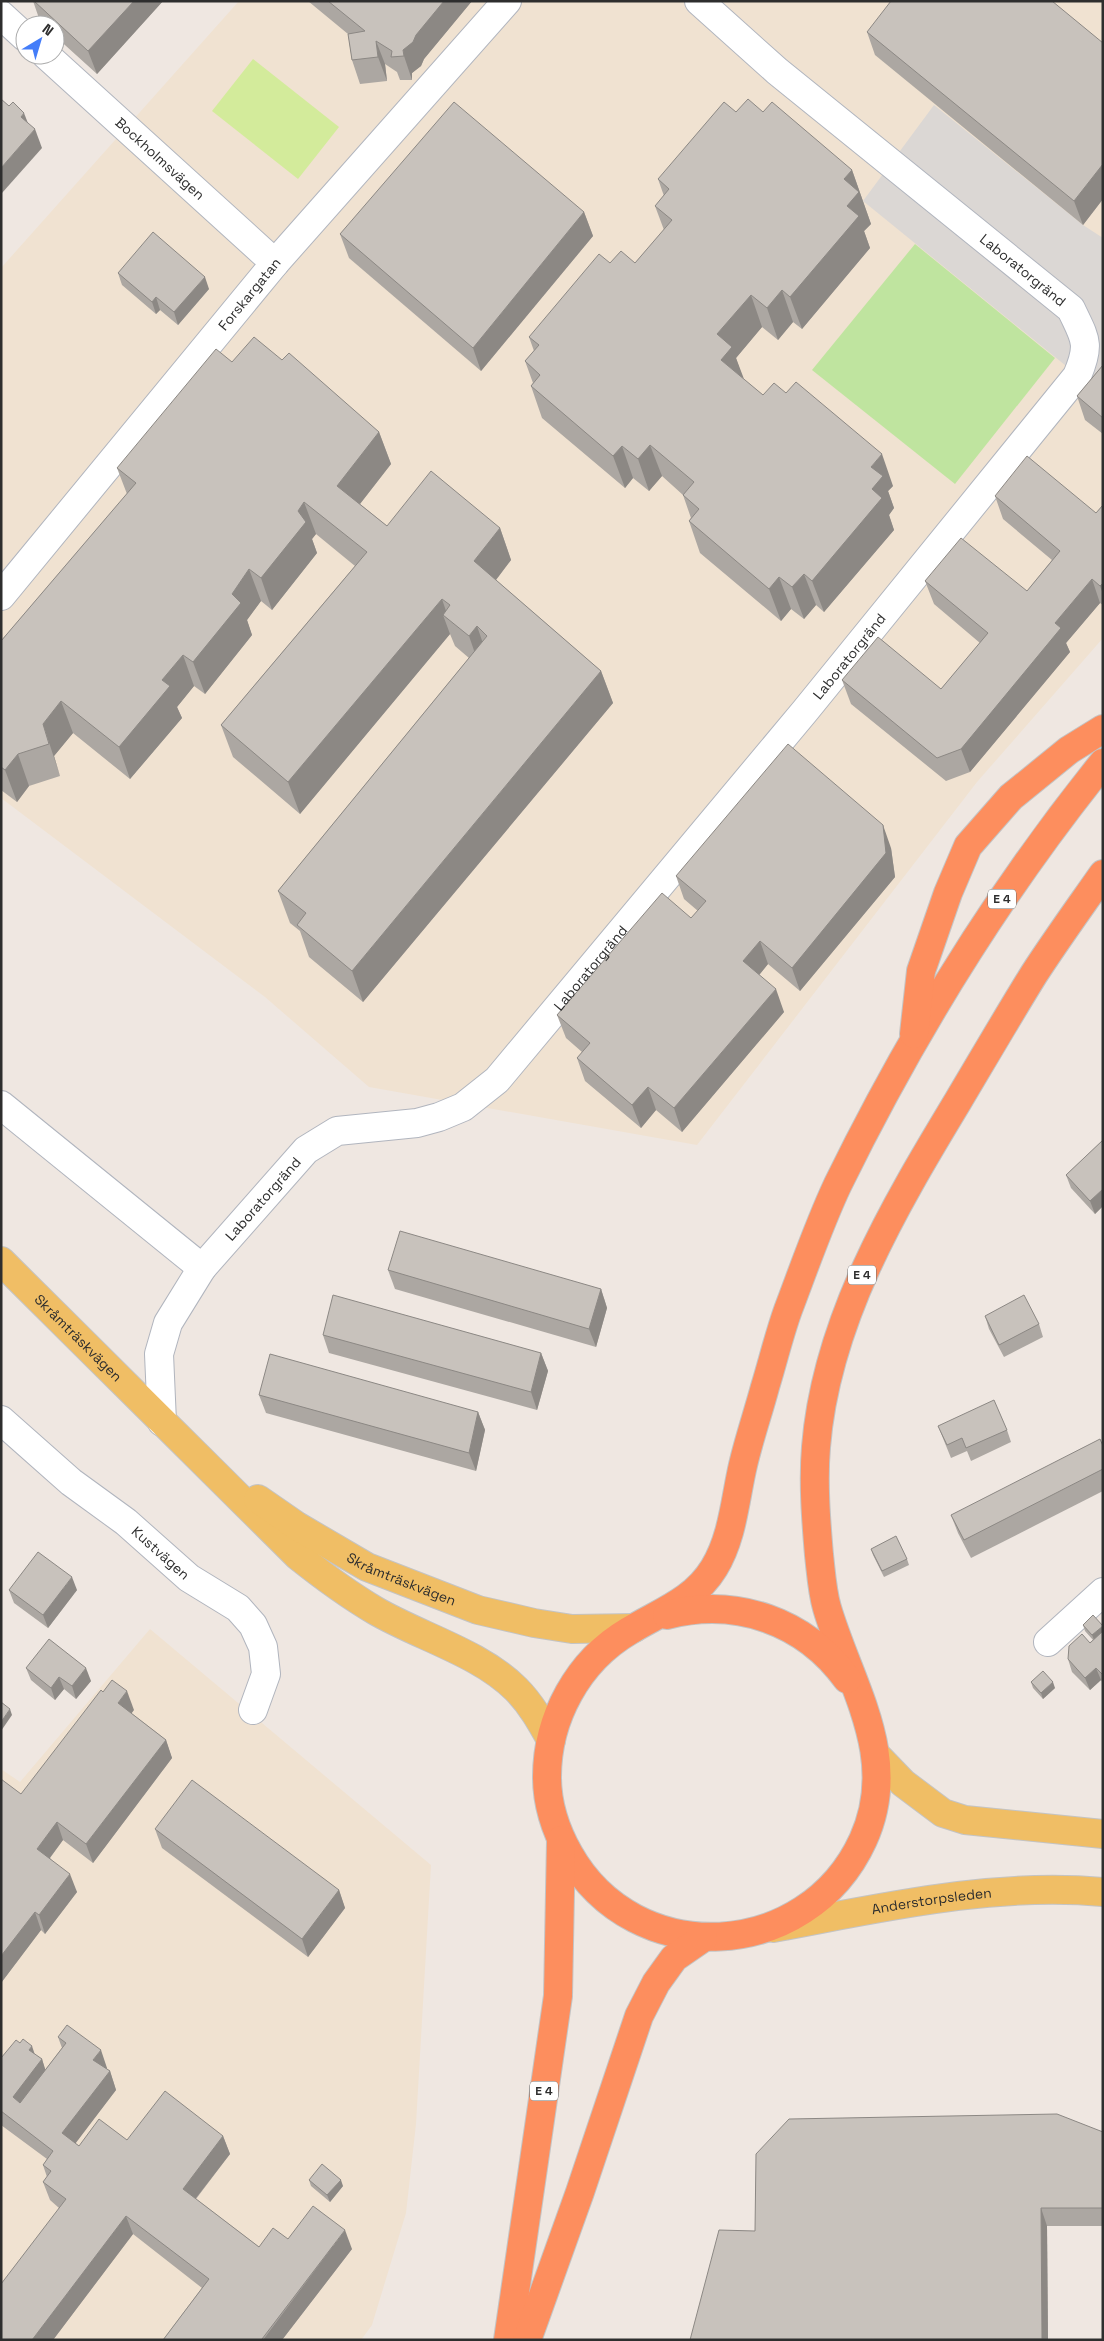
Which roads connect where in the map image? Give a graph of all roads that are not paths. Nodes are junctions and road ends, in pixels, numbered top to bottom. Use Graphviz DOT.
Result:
graph roads {
  1 [pos="507,1"];
  2 [pos="699,1"];
  3 [pos="1,15"];
  4 [pos="15,27"];
  5 [pos="57,65"];
  6 [pos="275,263"];
  7 [pos="1,596"];
  8 [pos="1103,730"];
  9 [pos="1103,762"];
  10 [pos="1103,874"];
  11 [pos="913,1044"];
  12 [pos="1,1105"];
  13 [pos="1,1261"];
  14 [pos="202,1268"];
  15 [pos="1,1420"];
  16 [pos="162,1422"];
  17 [pos="196,1456"];
  18 [pos="1103,1592"];
  19 [pos="640,1625"];
  20 [pos="1048,1642"];
  21 [pos="253,1710"];
  22 [pos="871,1728"];
  23 [pos="551,1740"];
  24 [pos="876,1755"];
  25 [pos="1103,1834"];
  26 [pos="561,1840"];
  27 [pos="1103,1892"];
  28 [pos="764,1930"];
  29 [pos="703,1938"];
  30 [pos="508,2340"];
  31 [pos="527,2340"];
  1 -- 6 [label="street, Forskargatan"];
  2 -- 14 [label="street, Laboratorgränd"];
  3 -- 4 [label="street"];
  5 -- 6 [label="street, Bockholmsvägen"];
  6 -- 7 [label="street, Forskargatan"];
  8 -- 11 [label="highway"];
  9 -- 11 [label="highway, E 4"];
  10 -- 22 [label="highway, E 4"];
  11 -- 19 [label="highway, E 4"];
  12 -- 14 [label="street"];
  13 -- 16 [label="main road, Skråmträskvägen"];
  14 -- 16 [label="street, Laboratorgränd"];
  15 -- 21 [label="street, Kustvägen"];
  16 -- 17 [label="main road, Skråmträskvägen"];
  17 -- 19 [label="main road, Skråmträskvägen"];
  17 -- 23 [label="main road, Skråmträskvägen"];
  18 -- 20 [label="street"];
  19 -- 22 [label="highway"];
  19 -- 23 [label="highway"];
  22 -- 24 [label="highway"];
  23 -- 26 [label="highway"];
  24 -- 25 [label="main road"];
  24 -- 28 [label="highway"];
  26 -- 29 [label="highway"];
  26 -- 30 [label="highway, E 4"];
  27 -- 28 [label="main road, Anderstorpsleden"];
  28 -- 29 [label="highway"];
  29 -- 31 [label="highway"];
}
